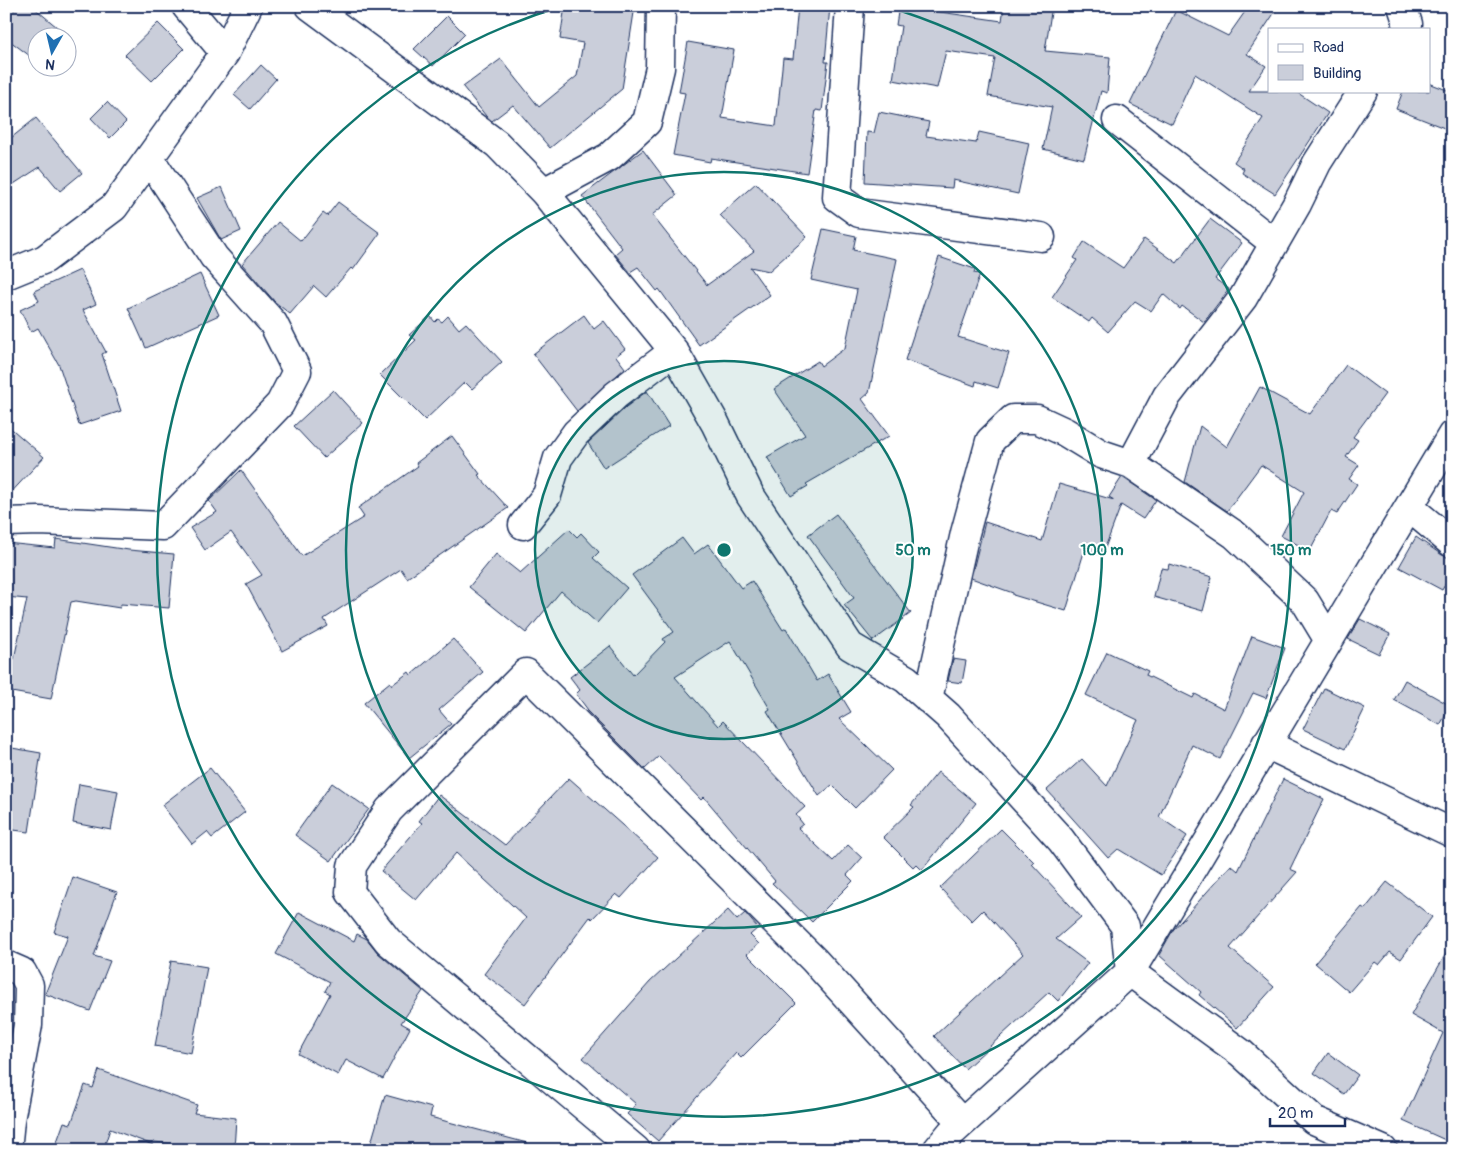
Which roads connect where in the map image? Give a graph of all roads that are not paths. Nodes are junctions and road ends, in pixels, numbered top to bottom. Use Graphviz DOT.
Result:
graph roads {
  1 [pos="186,6"];
  2 [pos="248,6"];
  3 [pos="310,6"];
  4 [pos="661,6"];
  5 [pos="850,6"];
  6 [pos="1402,6"];
  7 [pos="1406,28"];
  8 [pos="226,53"];
  9 [pos="1363,92"];
  10 [pos="1116,120"];
  11 [pos="150,158"];
  12 [pos="544,192"];
  13 [pos="1042,237"];
  14 [pos="1274,244"];
  15 [pos="6,274"];
  16 [pos="674,351"];
  17 [pos="1452,435"];
  18 [pos="1131,464"];
  19 [pos="1409,507"];
  20 [pos="6,522"];
  21 [pos="523,525"];
  22 [pos="1452,543"];
  23 [pos="1328,639"];
  24 [pos="928,699"];
  25 [pos="1266,744"];
  26 [pos="1452,833"];
  27 [pos="6,965"];
  28 [pos="1130,972"];
  29 [pos="962,1123"];
  30 [pos="6,1150"];
  31 [pos="636,1150"];
  32 [pos="937,1150"];
  33 [pos="1383,1150"];
  1 -- 8 [label="street"];
  2 -- 8 [label="street"];
  3 -- 12 [label="street"];
  4 -- 12 [label="street"];
  5 -- 13 [label="street"];
  6 -- 7 [label="street"];
  8 -- 11 [label="street"];
  9 -- 14 [label="street"];
  10 -- 14 [label="street"];
  11 -- 15 [label="street"];
  11 -- 20 [label="street"];
  12 -- 16 [label="street"];
  14 -- 18 [label="street"];
  16 -- 21 [label="street"];
  16 -- 24 [label="street"];
  17 -- 19 [label="street"];
  18 -- 23 [label="street"];
  18 -- 24 [label="street"];
  19 -- 22 [label="street"];
  19 -- 23 [label="street"];
  23 -- 25 [label="street"];
  24 -- 28 [label="street"];
  25 -- 26 [label="street"];
  25 -- 28 [label="street"];
  27 -- 30 [label="street"];
  28 -- 29 [label="street"];
  28 -- 33 [label="street"];
  29 -- 31 [label="street"];
  29 -- 32 [label="street"];
}
